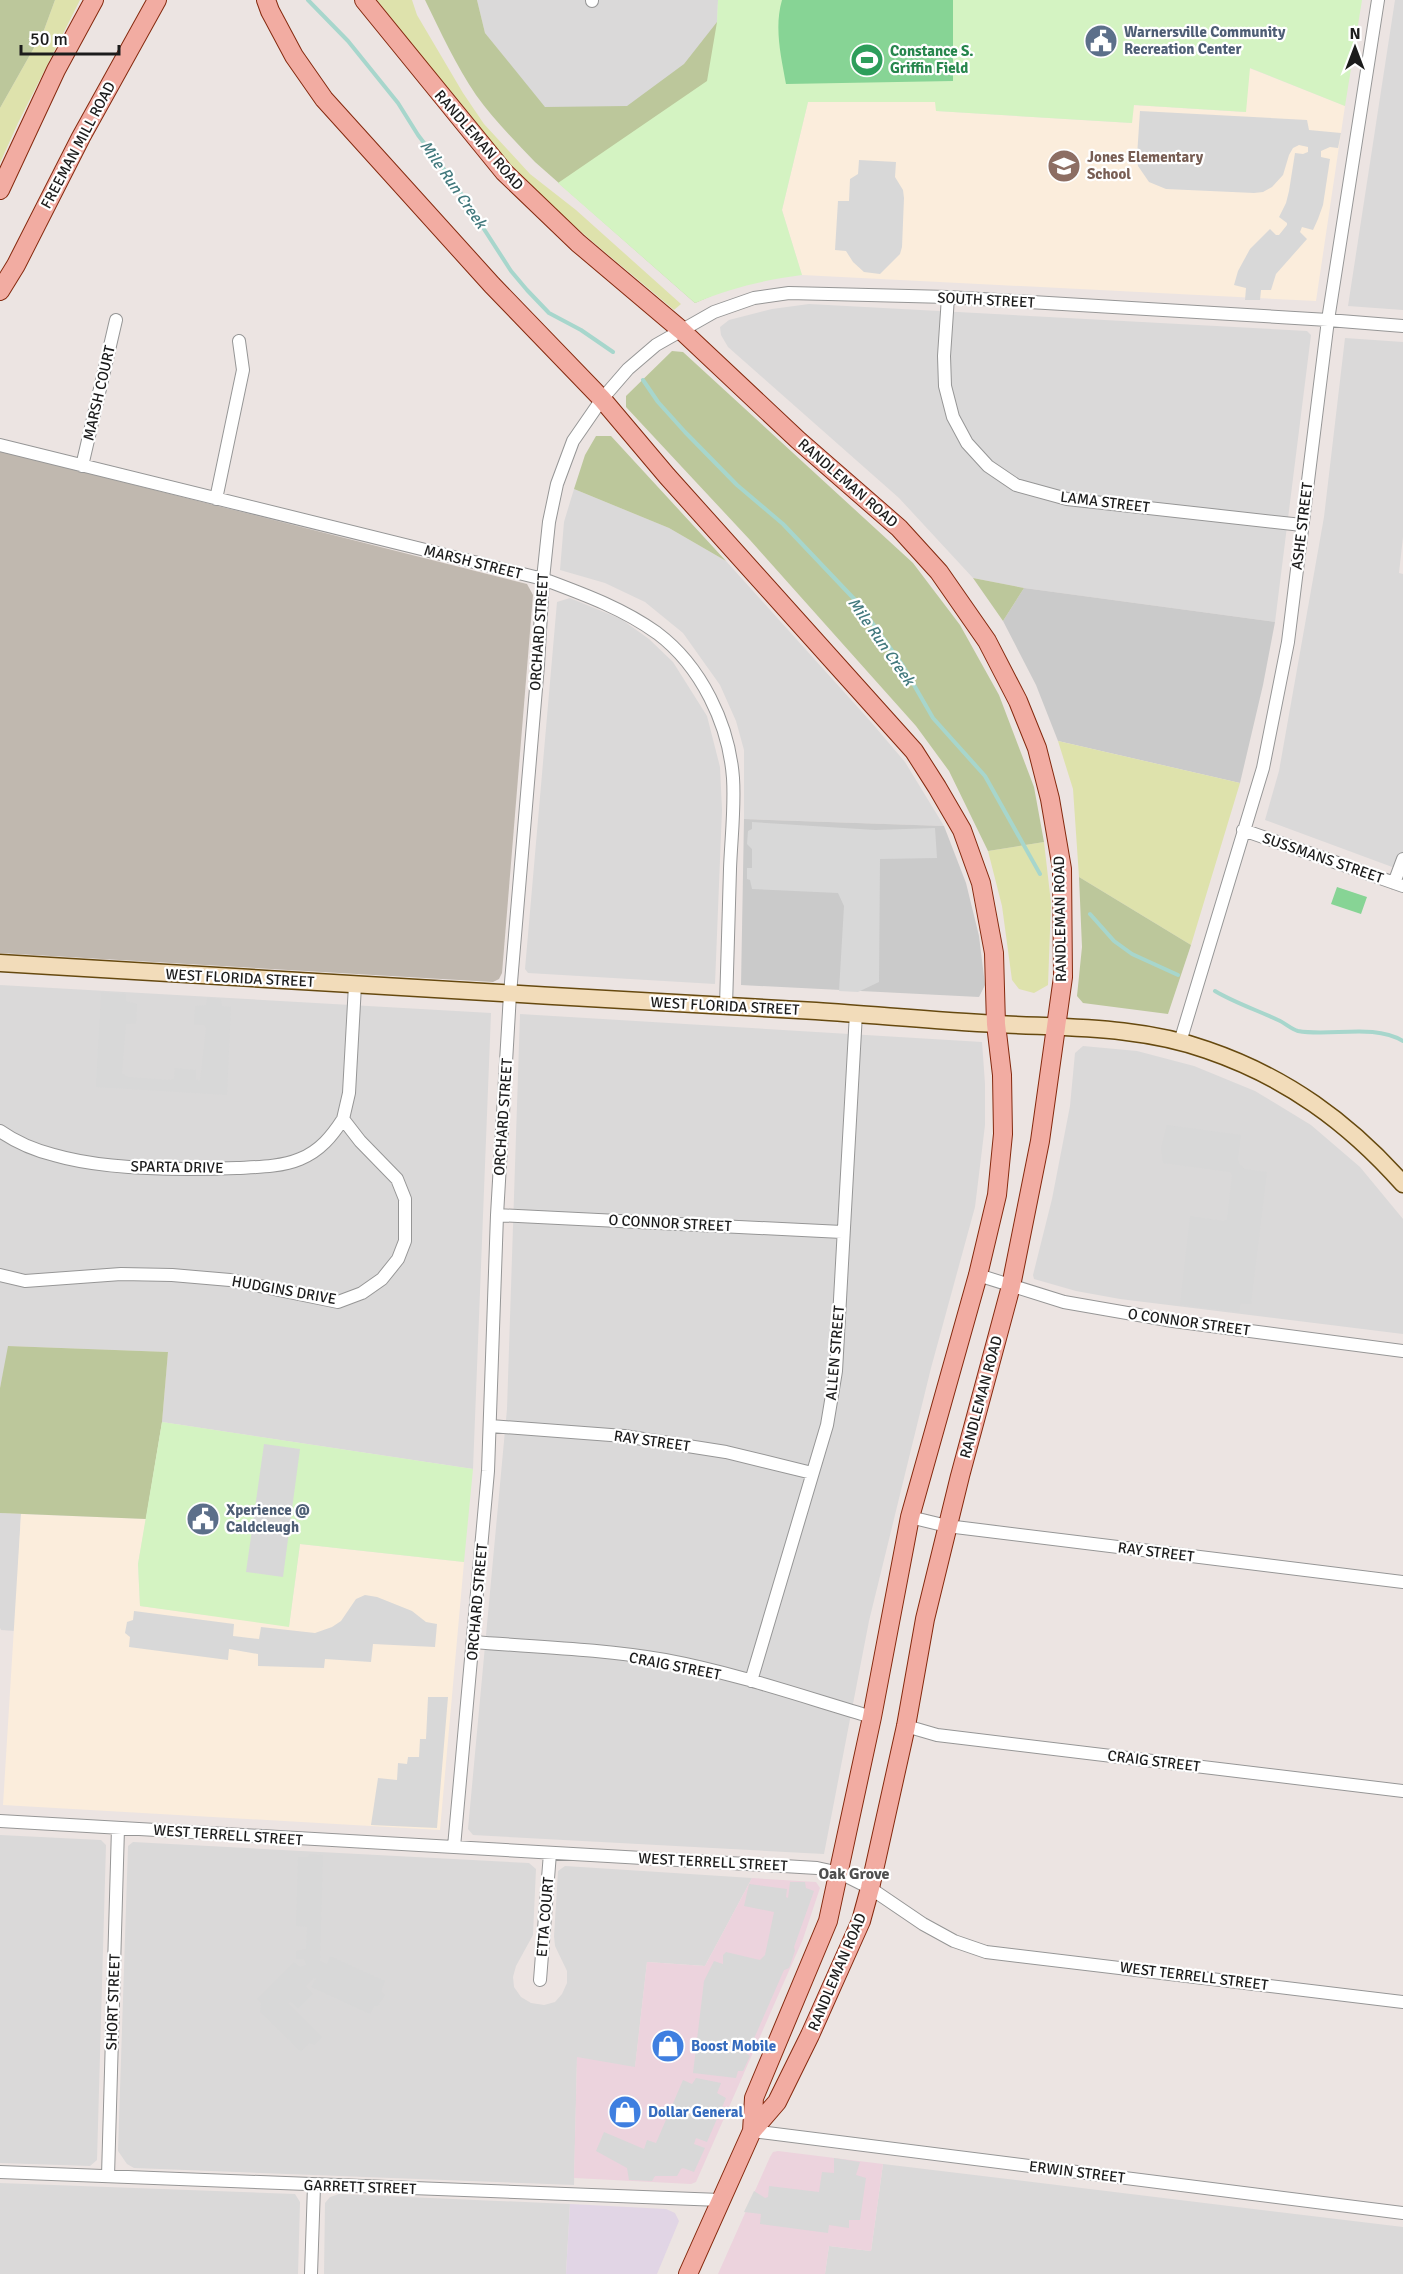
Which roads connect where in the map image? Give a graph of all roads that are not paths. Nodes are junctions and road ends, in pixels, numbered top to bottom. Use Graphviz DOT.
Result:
graph roads {
  1 [pos="94,0"];
  2 [pos="158,0"];
  3 [pos="266,0"];
  4 [pos="364,0"];
  5 [pos="1378,0"];
  6 [pos="0,190"];
  7 [pos="0,291"];
  8 [pos="948,297"];
  9 [pos="116,320"];
  10 [pos="1328,320"];
  11 [pos="1403,326"];
  12 [pos="681,330"];
  13 [pos="239,341"];
  14 [pos="602,399"];
  15 [pos="0,445"];
  16 [pos="81,466"];
  17 [pos="216,499"];
  18 [pos="1302,525"];
  19 [pos="543,579"];
  20 [pos="1243,830"];
  21 [pos="1403,859"];
  22 [pos="1399,885"];
  23 [pos="0,963"];
  24 [pos="355,985"];
  25 [pos="510,994"];
  26 [pos="726,1006"];
  27 [pos="856,1013"];
  28 [pos="996,1024"];
  29 [pos="1056,1026"];
  30 [pos="1180,1042"];
  31 [pos="343,1119"];
  32 [pos="0,1131"];
  33 [pos="1403,1184"];
  34 [pos="497,1215"];
  35 [pos="842,1232"];
  36 [pos="0,1275"];
  37 [pos="978,1275"];
  38 [pos="1011,1287"];
  39 [pos="1403,1351"];
  40 [pos="490,1426"];
  41 [pos="812,1473"];
  42 [pos="910,1517"];
  43 [pos="947,1526"];
  44 [pos="1403,1581"];
  45 [pos="473,1642"];
  46 [pos="751,1681"];
  47 [pos="872,1717"];
  48 [pos="906,1726"];
  49 [pos="1403,1791"];
  50 [pos="0,1821"];
  51 [pos="118,1828"];
  52 [pos="454,1847"];
  53 [pos="550,1853"];
  54 [pos="840,1873"];
  55 [pos="870,1888"];
  56 [pos="540,1980"];
  57 [pos="1403,2002"];
  58 [pos="752,2131"];
  59 [pos="0,2172"];
  60 [pos="108,2176"];
  61 [pos="314,2186"];
  62 [pos="720,2200"];
  63 [pos="1403,2212"];
  64 [pos="311,2274"];
  65 [pos="688,2274"];
  1 -- 6 [label="main road"];
  2 -- 7 [label="main road, FREEMAN MILL ROAD"];
  3 -- 14 [label="main road, RANDLEMAN ROAD"];
  4 -- 12 [label="main road, RANDLEMAN ROAD"];
  5 -- 10 [label="street, ASHE STREET"];
  8 -- 10 [label="street, SOUTH STREET"];
  8 -- 12 [label="street, SOUTH STREET"];
  8 -- 18 [label="street, LAMA STREET"];
  9 -- 16 [label="street, MARSH COURT"];
  10 -- 11 [label="street, SOUTH STREET"];
  10 -- 18 [label="street, ASHE STREET"];
  12 -- 14 [label="street, SOUTH STREET"];
  12 -- 29 [label="main road, RANDLEMAN ROAD"];
  13 -- 17 [label="street"];
  14 -- 19 [label="street, ORCHARD STREET"];
  14 -- 28 [label="main road, RANDLEMAN ROAD"];
  15 -- 16 [label="street, MARSH STREET"];
  16 -- 17 [label="street, MARSH STREET"];
  17 -- 19 [label="street, MARSH STREET"];
  18 -- 20 [label="street, ASHE STREET"];
  19 -- 25 [label="street, ORCHARD STREET"];
  19 -- 26 [label="street, MARSH STREET"];
  20 -- 22 [label="street, SUSSMANS STREET"];
  20 -- 30 [label="street, ASHE STREET"];
  21 -- 22 [label="street"];
  23 -- 24 [label="main road, WEST FLORIDA STREET"];
  24 -- 25 [label="main road, WEST FLORIDA STREET"];
  24 -- 31 [label="street"];
  25 -- 26 [label="main road, WEST FLORIDA STREET"];
  25 -- 34 [label="street, ORCHARD STREET"];
  26 -- 27 [label="main road, WEST FLORIDA STREET"];
  27 -- 28 [label="main road, WEST FLORIDA STREET"];
  27 -- 35 [label="street, ALLEN STREET"];
  28 -- 29 [label="main road, WEST FLORIDA STREET"];
  28 -- 37 [label="main road, RANDLEMAN ROAD"];
  29 -- 30 [label="main road, WEST FLORIDA STREET"];
  29 -- 38 [label="main road, RANDLEMAN ROAD"];
  30 -- 33 [label="main road, WEST FLORIDA STREET"];
  31 -- 32 [label="street, SPARTA DRIVE"];
  31 -- 36 [label="street, HUDGINS DRIVE"];
  34 -- 35 [label="street, O CONNOR STREET"];
  34 -- 40 [label="street, ORCHARD STREET"];
  35 -- 41 [label="street, ALLEN STREET"];
  37 -- 38 [label="street, O CONNOR STREET"];
  37 -- 42 [label="main road, RANDLEMAN ROAD"];
  38 -- 39 [label="street, O CONNOR STREET"];
  38 -- 43 [label="main road, RANDLEMAN ROAD"];
  40 -- 41 [label="street, RAY STREET"];
  40 -- 45 [label="street, ORCHARD STREET"];
  41 -- 46 [label="street, ALLEN STREET"];
  42 -- 43 [label="street, RAY STREET"];
  42 -- 47 [label="main road, RANDLEMAN ROAD"];
  43 -- 44 [label="street, RAY STREET"];
  43 -- 48 [label="main road, RANDLEMAN ROAD"];
  45 -- 46 [label="street, CRAIG STREET"];
  45 -- 52 [label="street, ORCHARD STREET"];
  46 -- 47 [label="street, CRAIG STREET"];
  47 -- 54 [label="main road, RANDLEMAN ROAD"];
  48 -- 49 [label="street, CRAIG STREET"];
  48 -- 55 [label="main road, RANDLEMAN ROAD"];
  50 -- 51 [label="street, WEST TERRELL STREET"];
  51 -- 52 [label="street, WEST TERRELL STREET"];
  51 -- 60 [label="street, SHORT STREET"];
  52 -- 53 [label="street, WEST TERRELL STREET"];
  53 -- 54 [label="street, WEST TERRELL STREET"];
  53 -- 56 [label="street, ETTA COURT"];
  54 -- 55 [label="street, WEST TERRELL STREET"];
  54 -- 58 [label="main road, RANDLEMAN ROAD"];
  55 -- 57 [label="street, WEST TERRELL STREET"];
  55 -- 58 [label="main road, RANDLEMAN ROAD"];
  58 -- 62 [label="main road, RANDLEMAN ROAD"];
  58 -- 63 [label="street, ERWIN STREET"];
  59 -- 60 [label="street, GARRETT STREET"];
  60 -- 61 [label="street, GARRETT STREET"];
  61 -- 62 [label="street, GARRETT STREET"];
  61 -- 64 [label="street"];
  62 -- 65 [label="main road, RANDLEMAN ROAD"];
}
